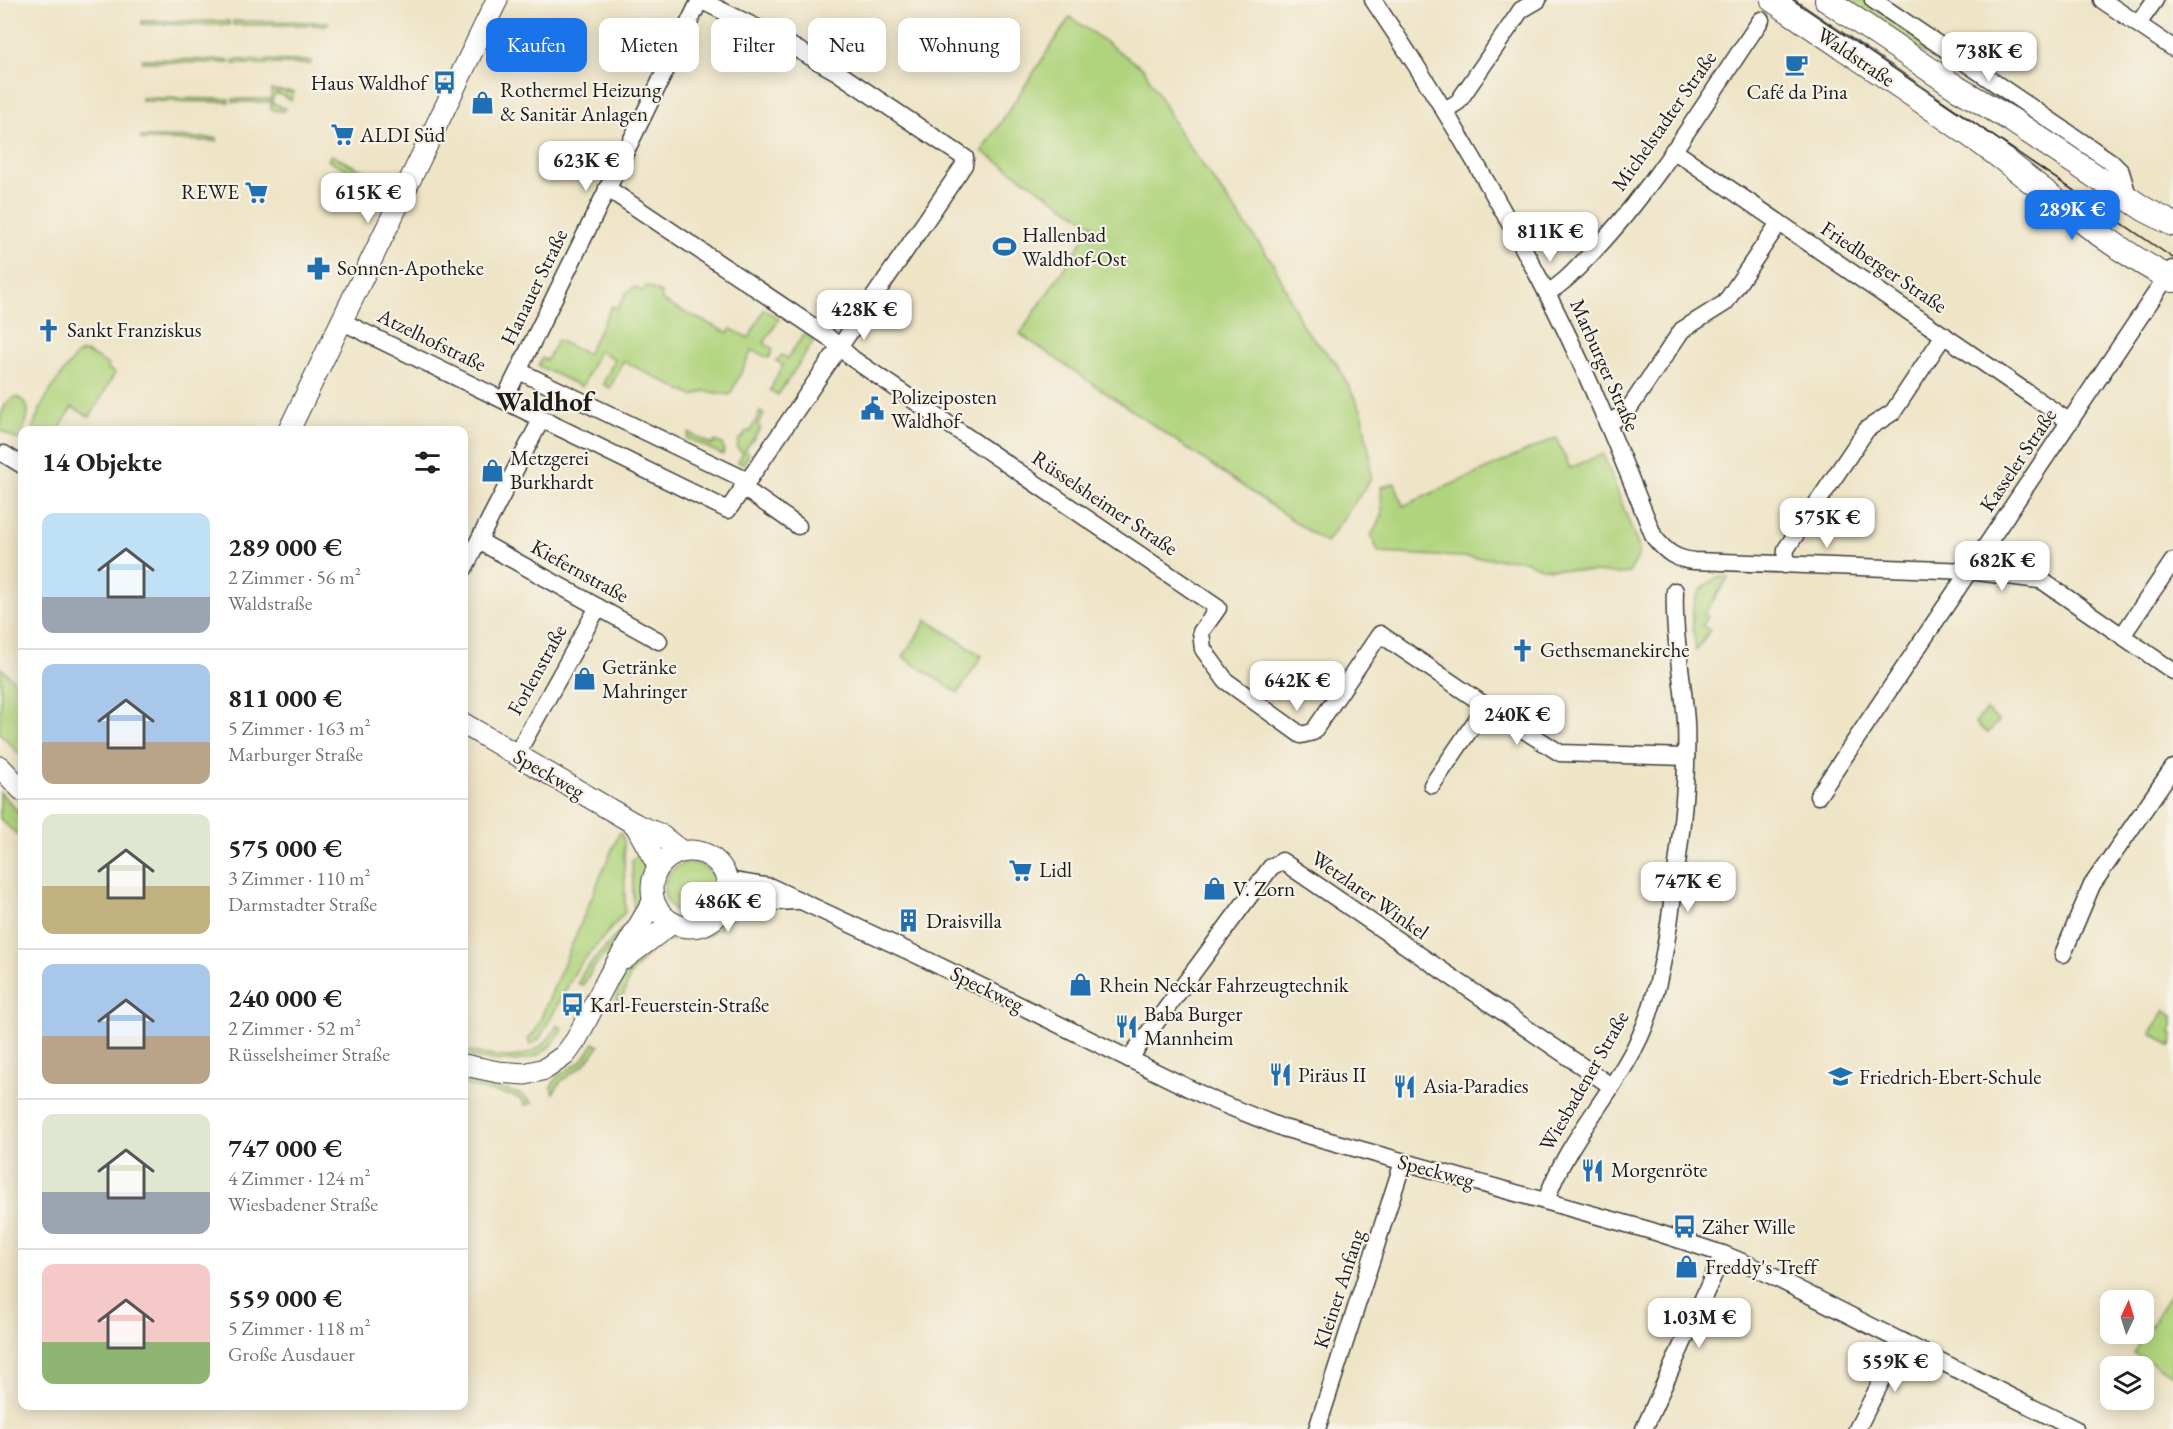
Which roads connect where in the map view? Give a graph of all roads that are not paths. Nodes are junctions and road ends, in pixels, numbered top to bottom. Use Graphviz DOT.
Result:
graph roads {
  1 [pos="497,0"];
  2 [pos="700,0"];
  3 [pos="1373,0"];
  4 [pos="1538,0"];
  5 [pos="1827,0"];
  6 [pos="1873,0"];
  7 [pos="2102,0"];
  8 [pos="2154,0"];
  9 [pos="1767,10"];
  10 [pos="2138,24"];
  11 [pos="2173,48"];
  12 [pos="1445,110"];
  13 [pos="1673,150"];
  14 [pos="607,188"];
  15 [pos="2129,199"];
  16 [pos="1779,223"];
  17 [pos="2173,224"];
  18 [pos="2171,275"];
  19 [pos="1547,293"];
  20 [pos="343,322"];
  21 [pos="1944,335"];
  22 [pos="839,346"];
  23 [pos="519,371"];
  24 [pos="504,400"];
  25 [pos="542,418"];
  26 [pos="2070,422"];
  27 [pos="1607,423"];
  28 [pos="291,426"];
  29 [pos="4,454"];
  30 [pos="18,463"];
  31 [pos="744,484"];
  32 [pos="798,526"];
  33 [pos="479,541"];
  34 [pos="1989,544"];
  35 [pos="2173,561"];
  36 [pos="468,562"];
  37 [pos="1785,565"];
  38 [pos="1970,571"];
  39 [pos="2039,580"];
  40 [pos="1675,591"];
  41 [pos="598,607"];
  42 [pos="2122,636"];
  43 [pos="659,641"];
  44 [pos="2173,671"];
  45 [pos="1486,706"];
  46 [pos="468,726"];
  47 [pos="516,755"];
  48 [pos="1686,757"];
  49 [pos="0,767"];
  50 [pos="2173,768"];
  51 [pos="1432,785"];
  52 [pos="18,786"];
  53 [pos="1818,796"];
  54 [pos="635,824"];
  55 [pos="681,851"];
  56 [pos="658,866"];
  57 [pos="728,880"];
  58 [pos="800,901"];
  59 [pos="653,902"];
  60 [pos="724,907"];
  61 [pos="672,923"];
  62 [pos="2063,954"];
  63 [pos="614,967"];
  64 [pos="1129,1059"];
  65 [pos="468,1066"];
  66 [pos="1611,1086"];
  67 [pos="1403,1162"];
  68 [pos="1546,1201"];
  69 [pos="1722,1254"];
  70 [pos="1902,1341"];
  71 [pos="1317,1429"];
  72 [pos="1644,1429"];
  73 [pos="1857,1429"];
  74 [pos="2074,1429"];
  1 -- 20 [label="street"];
  2 -- 14 [label="street, Hanauer Straße"];
  2 -- 22 [label="street"];
  3 -- 12 [label="street, Marburger Straße"];
  4 -- 12 [label="street"];
  5 -- 15 [label="main road, Waldstraße"];
  6 -- 15 [label="street"];
  7 -- 10 [label="street"];
  8 -- 10 [label="street"];
  9 -- 13 [label="street, Michelstadter Straße"];
  9 -- 18 [label="main road, Waldstraße"];
  10 -- 11 [label="street"];
  12 -- 19 [label="street, Marburger Straße"];
  13 -- 16 [label="street, Friedberger Straße"];
  13 -- 19 [label="street, Michelstadter Straße"];
  14 -- 22 [label="street, Rüsselsheimer Straße"];
  14 -- 23 [label="street, Hanauer Straße"];
  15 -- 17 [label="main road, Waldstraße"];
  16 -- 21 [label="street, Friedberger Straße"];
  16 -- 27 [label="street"];
  18 -- 26 [label="street, Kasseler Straße"];
  19 -- 27 [label="street, Marburger Straße"];
  20 -- 24 [label="street, Atzelhofstraße"];
  20 -- 28 [label="street"];
  21 -- 26 [label="street, Friedberger Straße"];
  21 -- 37 [label="street"];
  22 -- 31 [label="street"];
  22 -- 45 [label="street, Rüsselsheimer Straße"];
  23 -- 24 [label="street, Hanauer Straße"];
  23 -- 31 [label="street"];
  24 -- 25 [label="street, Atzelhofstraße"];
  25 -- 31 [label="street, Atzelhofstraße"];
  25 -- 33 [label="street"];
  26 -- 34 [label="street, Kasseler Straße"];
  27 -- 37 [label="street, Marburger Straße"];
  29 -- 30 [label="street"];
  31 -- 32 [label="street"];
  33 -- 36 [label="street"];
  33 -- 41 [label="street, Kiefernstraße"];
  34 -- 38 [label="street, Kasseler Straße"];
  34 -- 39 [label="street"];
  35 -- 42 [label="street"];
  37 -- 38 [label="street"];
  38 -- 39 [label="street"];
  38 -- 53 [label="street, Kasseler Straße"];
  39 -- 42 [label="street"];
  40 -- 48 [label="street, Wiesbadener Straße"];
  41 -- 43 [label="street, Kiefernstraße"];
  41 -- 47 [label="street, Forlenstraße"];
  42 -- 44 [label="street"];
  45 -- 48 [label="street, Rüsselsheimer Straße"];
  45 -- 51 [label="street"];
  46 -- 47 [label="street, Speckweg"];
  47 -- 54 [label="street, Speckweg"];
  48 -- 66 [label="street, Wiesbadener Straße"];
  49 -- 52 [label="street"];
  50 -- 62 [label="street"];
  54 -- 55 [label="street, Speckweg"];
  54 -- 56 [label="street"];
  55 -- 56 [label="street"];
  55 -- 57 [label="street, Speckweg"];
  56 -- 59 [label="street"];
  57 -- 58 [label="street, Speckweg"];
  57 -- 60 [label="street"];
  58 -- 60 [label="street, Speckweg"];
  58 -- 64 [label="street, Speckweg"];
  59 -- 61 [label="street"];
  59 -- 63 [label="street"];
  60 -- 61 [label="street"];
  61 -- 63 [label="street"];
  63 -- 65 [label="street"];
  64 -- 66 [label="street, Wetzlarer Winkel"];
  64 -- 67 [label="street, Speckweg"];
  66 -- 68 [label="street, Wiesbadener Straße"];
  67 -- 68 [label="street, Speckweg"];
  67 -- 71 [label="street, Kleiner Anfang"];
  68 -- 69 [label="street, Speckweg"];
  69 -- 70 [label="street, Speckweg"];
  69 -- 72 [label="street"];
  70 -- 73 [label="street"];
  70 -- 74 [label="street, Speckweg"];
}
